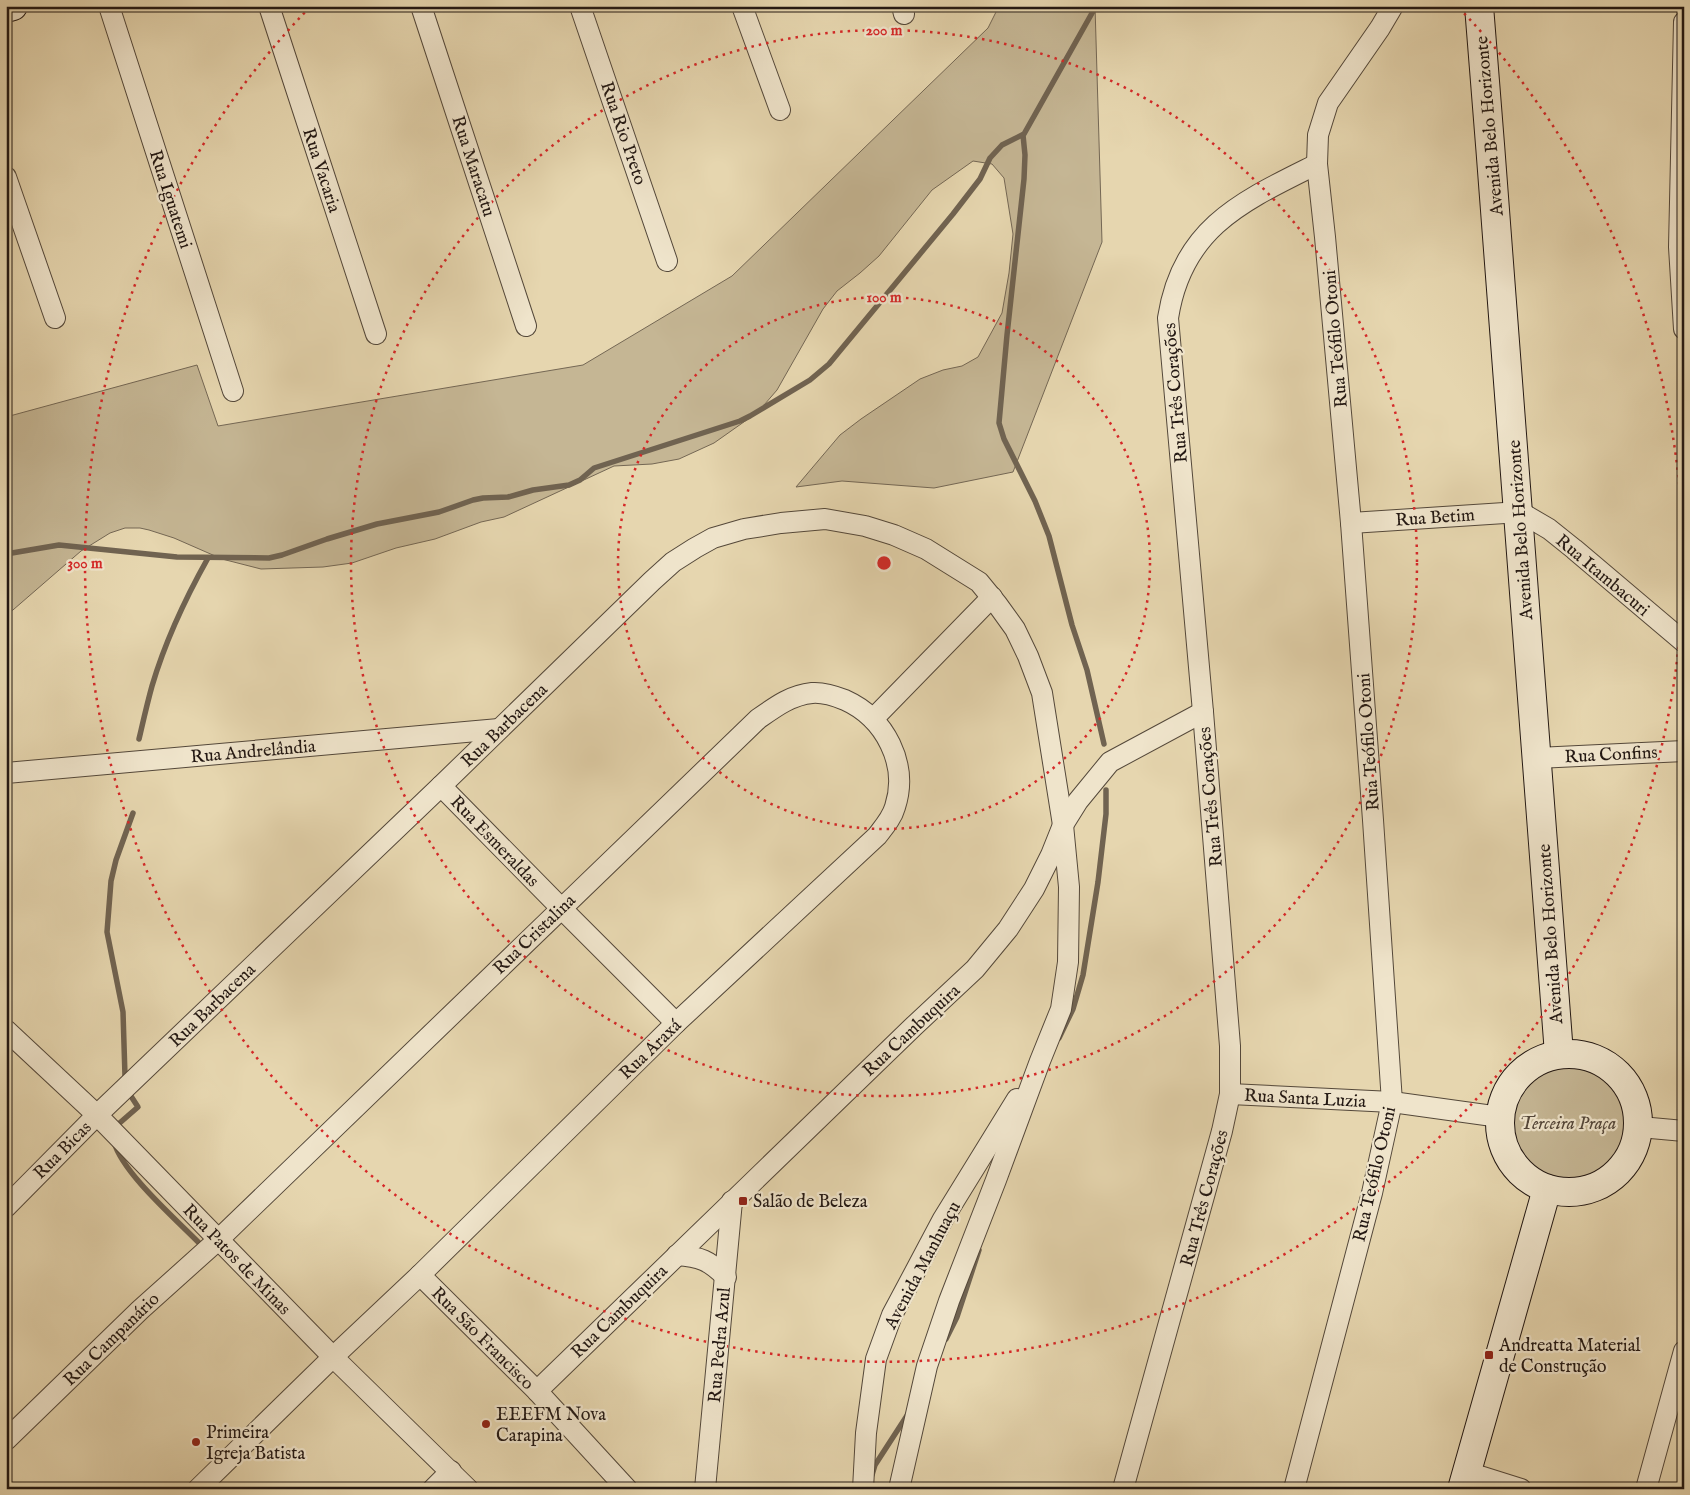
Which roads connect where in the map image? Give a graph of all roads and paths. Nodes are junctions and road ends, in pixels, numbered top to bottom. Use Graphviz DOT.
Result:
graph roads {
  1 [pos="12,6"];
  2 [pos="109,6"];
  3 [pos="269,6"];
  4 [pos="421,6"];
  5 [pos="580,6"];
  6 [pos="742,6"];
  7 [pos="1393,6"];
  8 [pos="1479,6"];
  9 [pos="6,8"];
  10 [pos="1684,22"];
  11 [pos="780,110"];
  12 [pos="1317,164"];
  13 [pos="6,177"];
  14 [pos="667,261"];
  15 [pos="55,318"];
  16 [pos="526,326"];
  17 [pos="1684,329"];
  18 [pos="376,334"];
  19 [pos="233,391"];
  20 [pos="1520,512"];
  21 [pos="1351,523"];
  22 [pos="992,597"];
  23 [pos="1684,642"];
  24 [pos="1203,712"];
  25 [pos="873,719"];
  26 [pos="499,730"];
  27 [pos="1684,751"];
  28 [pos="1537,758"];
  29 [pos="6,773"];
  30 [pos="441,786"];
  31 [pos="1063,825"];
  32 [pos="560,908"];
  33 [pos="676,1023"];
  34 [pos="6,1030"];
  35 [pos="1559,1054"];
  36 [pos="1040,1061"];
  37 [pos="1230,1094"];
  38 [pos="1392,1102"];
  39 [pos="97,1115"];
  40 [pos="1500,1117"];
  41 [pos="1640,1127"];
  42 [pos="1684,1131"];
  43 [pos="1547,1189"];
  44 [pos="732,1201"];
  45 [pos="6,1207"];
  46 [pos="218,1240"];
  47 [pos="677,1255"];
  48 [pos="420,1275"];
  49 [pos="726,1277"];
  50 [pos="1684,1351"];
  51 [pos="333,1357"];
  52 [pos="536,1392"];
  53 [pos="6,1440"];
  54 [pos="451,1471"];
  55 [pos="1465,1480"];
  56 [pos="198,1489"];
  57 [pos="433,1489"];
  58 [pos="468,1489"];
  59 [pos="628,1489"];
  60 [pos="706,1489"];
  61 [pos="863,1489"];
  62 [pos="898,1489"];
  63 [pos="1123,1489"];
  64 [pos="1294,1489"];
  65 [pos="1521,1489"];
  66 [pos="1646,1489"];
  1 -- 9 [label="street"];
  2 -- 19 [label="street, Rua Iguatemi"];
  3 -- 18 [label="street, Rua Vacaria"];
  4 -- 16 [label="street, Rua Maracatu"];
  5 -- 14 [label="street, Rua Rio Preto"];
  6 -- 11 [label="street"];
  7 -- 12 [label="street, Rua Teófilo Otoni"];
  8 -- 20 [label="street, Avenida Belo Horizonte"];
  10 -- 17 [label="street"];
  12 -- 21 [label="street, Rua Teófilo Otoni"];
  12 -- 24 [label="street, Rua Três Corações"];
  13 -- 15 [label="street"];
  20 -- 21 [label="street, Rua Betim"];
  20 -- 23 [label="street, Rua Itambacuri"];
  20 -- 28 [label="street, Avenida Belo Horizonte"];
  21 -- 38 [label="street, Rua Teófilo Otoni"];
  22 -- 25 [label="street"];
  22 -- 26 [label="street, Rua Barbacena"];
  22 -- 31 [label="street"];
  24 -- 31 [label="street"];
  24 -- 37 [label="street, Rua Três Corações"];
  25 -- 32 [label="street, Rua Cristalina"];
  25 -- 33 [label="street, Rua Araxá"];
  26 -- 29 [label="street, Rua Andrelândia"];
  26 -- 30 [label="street, Rua Barbacena"];
  27 -- 28 [label="street, Rua Confins"];
  28 -- 35 [label="street, Avenida Belo Horizonte"];
  30 -- 32 [label="street, Rua Esmeraldas"];
  30 -- 39 [label="street, Rua Barbacena"];
  31 -- 36 [label="street, Avenida Manhuaçu"];
  31 -- 44 [label="street, Rua Cambuquira"];
  32 -- 33 [label="street, Rua Esmeraldas"];
  32 -- 46 [label="street, Rua Cristalina"];
  33 -- 48 [label="street, Rua Araxá"];
  34 -- 39 [label="street, Rua Patos de Minas"];
  35 -- 40 [label="street"];
  35 -- 41 [label="street"];
  36 -- 61 [label="street, Avenida Manhuaçu"];
  36 -- 62 [label="street, Avenida Manhuaçu"];
  37 -- 38 [label="street, Rua Santa Luzia"];
  37 -- 63 [label="street, Rua Três Corações"];
  38 -- 40 [label="street, Rua Santa Luzia"];
  38 -- 64 [label="street, Rua Teófilo Otoni"];
  39 -- 45 [label="street, Rua Bicas"];
  39 -- 46 [label="street, Rua Patos de Minas"];
  40 -- 43 [label="street"];
  41 -- 42 [label="street"];
  41 -- 43 [label="street"];
  43 -- 55 [label="street"];
  44 -- 47 [label="street, Rua Cambuquira"];
  44 -- 49 [label="street, Rua Pedra Azul"];
  46 -- 51 [label="street, Rua Patos de Minas"];
  46 -- 53 [label="street, Rua Campanário"];
  47 -- 49 [label="street"];
  47 -- 52 [label="street, Rua Cambuquira"];
  48 -- 51 [label="street, Rua Araxá"];
  48 -- 52 [label="street, Rua São Francisco"];
  49 -- 60 [label="street, Rua Pedra Azul"];
  50 -- 66 [label="street"];
  51 -- 54 [label="street, Rua Patos de Minas"];
  51 -- 56 [label="street, Rua Araxá"];
  52 -- 59 [label="street, Rua São Francisco"];
  54 -- 57 [label="street"];
  54 -- 58 [label="street, Rua Patos de Minas"];
  55 -- 65 [label="street"];
}
